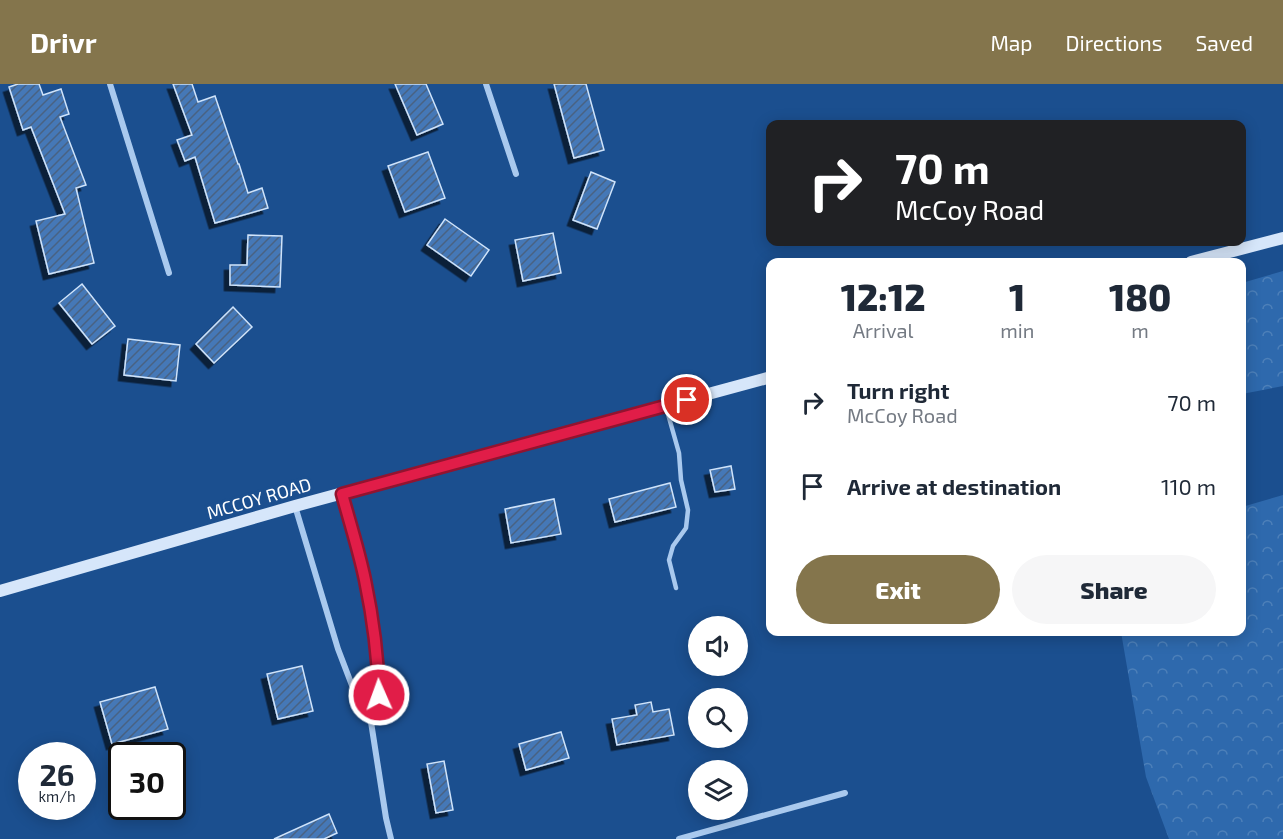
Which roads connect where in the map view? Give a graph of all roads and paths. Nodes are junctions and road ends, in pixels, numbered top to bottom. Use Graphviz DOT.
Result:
graph roads {
  1 [pos="110,84"];
  2 [pos="486,84"];
  3 [pos="516,174"];
  4 [pos="1283,238"];
  5 [pos="1206,258"];
  6 [pos="169,273"];
  7 [pos="766,377"];
  8 [pos="666,405"];
  9 [pos="342,494"];
  10 [pos="295,506"];
  11 [pos="676,588"];
  12 [pos="0,591"];
  13 [pos="371,722"];
  14 [pos="845,793"];
  15 [pos="391,839"];
  16 [pos="679,839"];
  1 -- 6 [label="street"];
  2 -- 3 [label="street"];
  4 -- 5 [label="main road"];
  7 -- 8 [label="main road, MCCOY ROAD"];
  8 -- 9 [label="main road, MCCOY ROAD"];
  8 -- 11 [label="lane"];
  9 -- 10 [label="main road, MCCOY ROAD"];
  9 -- 13 [label="street"];
  10 -- 12 [label="main road, MCCOY ROAD"];
  10 -- 13 [label="street"];
  13 -- 15 [label="street"];
  14 -- 16 [label="street"];
}
